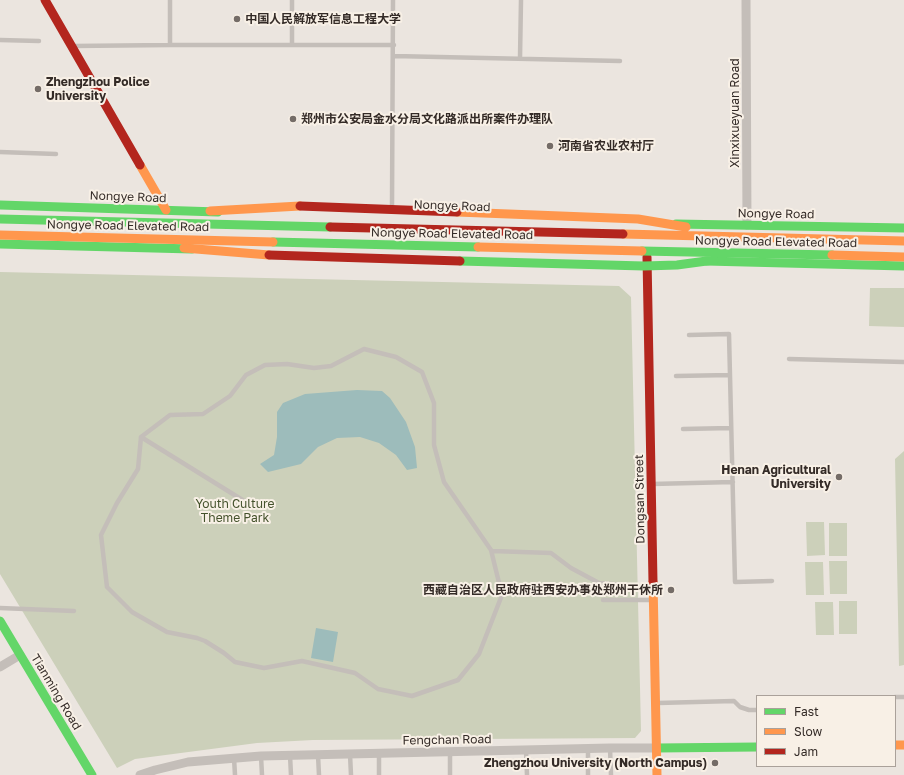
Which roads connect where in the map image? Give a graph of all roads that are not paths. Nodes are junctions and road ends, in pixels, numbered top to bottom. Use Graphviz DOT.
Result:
graph roads {
  1 [pos="45,0"];
  2 [pos="170,0"];
  3 [pos="292,0"];
  4 [pos="393,0"];
  5 [pos="521,0"];
  6 [pos="746,0"];
  7 [pos="0,40"];
  8 [pos="39,41"];
  9 [pos="170,45"];
  10 [pos="292,45"];
  11 [pos="394,45"];
  12 [pos="72,46"];
  13 [pos="394,56"];
  14 [pos="520,58"];
  15 [pos="620,61"];
  16 [pos="0,152"];
  17 [pos="56,154"];
  18 [pos="0,205"];
  19 [pos="166,210"];
  20 [pos="210,211"];
  21 [pos="391,217"];
  22 [pos="0,219"];
  23 [pos="647,223"];
  24 [pos="747,225"];
  25 [pos="904,228"];
  26 [pos="0,235"];
  27 [pos="733,236"];
  28 [pos="904,240"];
  29 [pos="0,244"];
  30 [pos="184,248"];
  31 [pos="745,253"];
  32 [pos="904,257"];
  33 [pos="647,260"];
  34 [pos="904,266"];
  35 [pos="689,335"];
  36 [pos="789,359"];
  37 [pos="904,362"];
  38 [pos="730,375"];
  39 [pos="676,376"];
  40 [pos="732,428"];
  41 [pos="683,429"];
  42 [pos="141,437"];
  43 [pos="733,482"];
  44 [pos="652,484"];
  45 [pos="249,504"];
  46 [pos="492,551"];
  47 [pos="772,581"];
  48 [pos="654,587"];
  49 [pos="603,600"];
  50 [pos="654,600"];
  51 [pos="0,608"];
  52 [pos="74,611"];
  53 [pos="0,621"];
  54 [pos="20,655"];
  55 [pos="0,667"];
  56 [pos="656,703"];
  57 [pos="756,710"];
  58 [pos="756,747"];
  59 [pos="588,748"];
  60 [pos="610,748"];
  61 [pos="657,748"];
  62 [pos="526,750"];
  63 [pos="450,752"];
  64 [pos="379,753"];
  65 [pos="350,754"];
  66 [pos="290,755"];
  67 [pos="318,755"];
  68 [pos="262,756"];
  69 [pos="234,758"];
  70 [pos="92,775"];
  71 [pos="140,775"];
  72 [pos="235,775"];
  73 [pos="262,775"];
  74 [pos="291,775"];
  75 [pos="319,775"];
  76 [pos="351,775"];
  77 [pos="379,775"];
  78 [pos="450,775"];
  79 [pos="527,775"];
  80 [pos="588,775"];
  81 [pos="611,775"];
  82 [pos="658,775"];
  1 -- 12 [label="main road"];
  2 -- 9 [label="lane"];
  3 -- 10 [label="lane"];
  4 -- 11 [label="lane"];
  5 -- 14 [label="lane"];
  6 -- 24 [label="street, Xinxixueyuan Road"];
  7 -- 8 [label="lane"];
  9 -- 10 [label="lane"];
  9 -- 12 [label="lane"];
  10 -- 11 [label="lane"];
  11 -- 13 [label="lane"];
  12 -- 19 [label="main road"];
  13 -- 14 [label="lane"];
  13 -- 21 [label="lane"];
  14 -- 15 [label="lane"];
  16 -- 17 [label="lane"];
  18 -- 19 [label="main road, Nongye Road"];
  19 -- 20 [label="main road, Nongye Road"];
  20 -- 21 [label="main road, Nongye Road"];
  20 -- 27 [label="main road, bridge"];
  21 -- 23 [label="main road, Nongye Road"];
  22 -- 27 [label="main road, Nongye Road Elevated Road, bridge"];
  23 -- 24 [label="main road, Nongye Road"];
  23 -- 33 [label="main road, Dongsan Street"];
  24 -- 25 [label="main road, Nongye Road"];
  26 -- 31 [label="main road, Nongye Road Elevated Road, bridge"];
  27 -- 28 [label="main road, Nongye Road Elevated Road, bridge"];
  29 -- 30 [label="main road"];
  30 -- 31 [label="main road, bridge"];
  30 -- 33 [label="main road"];
  31 -- 32 [label="main road, Nongye Road Elevated Road, bridge"];
  33 -- 34 [label="main road"];
  33 -- 44 [label="main road, Dongsan Street"];
  35 -- 38 [label="lane"];
  36 -- 37 [label="lane"];
  38 -- 39 [label="lane"];
  38 -- 40 [label="lane"];
  40 -- 41 [label="lane"];
  40 -- 43 [label="lane"];
  42 -- 42 [label="lane"];
  42 -- 45 [label="lane"];
  43 -- 44 [label="lane"];
  43 -- 47 [label="lane"];
  44 -- 48 [label="main road, Dongsan Street"];
  46 -- 48 [label="lane"];
  48 -- 50 [label="main road, Dongsan Street"];
  49 -- 50 [label="lane"];
  50 -- 56 [label="main road, Dongsan Street"];
  51 -- 52 [label="lane"];
  53 -- 54 [label="main road, Tianming Road"];
  54 -- 55 [label="street"];
  54 -- 70 [label="main road, Tianming Road"];
  56 -- 57 [label="lane"];
  56 -- 61 [label="main road, Dongsan Street"];
  58 -- 61 [label="main road, Fengchan Road"];
  59 -- 60 [label="street, Fengchan Road"];
  59 -- 62 [label="street, Fengchan Road"];
  59 -- 80 [label="lane"];
  60 -- 61 [label="street, Fengchan Road"];
  60 -- 81 [label="lane"];
  61 -- 82 [label="main road, Dongsan Street"];
  62 -- 63 [label="street, Fengchan Road"];
  62 -- 79 [label="lane"];
  63 -- 64 [label="street, Fengchan Road"];
  63 -- 78 [label="lane"];
  64 -- 65 [label="street, Fengchan Road"];
  64 -- 77 [label="lane"];
  65 -- 67 [label="street, Fengchan Road"];
  65 -- 76 [label="lane"];
  66 -- 67 [label="street, Fengchan Road"];
  66 -- 68 [label="street, Fengchan Road"];
  66 -- 74 [label="lane"];
  67 -- 75 [label="lane"];
  68 -- 69 [label="street, Fengchan Road"];
  68 -- 73 [label="lane"];
  69 -- 71 [label="street, Fengchan Road"];
  69 -- 72 [label="lane"];
}
